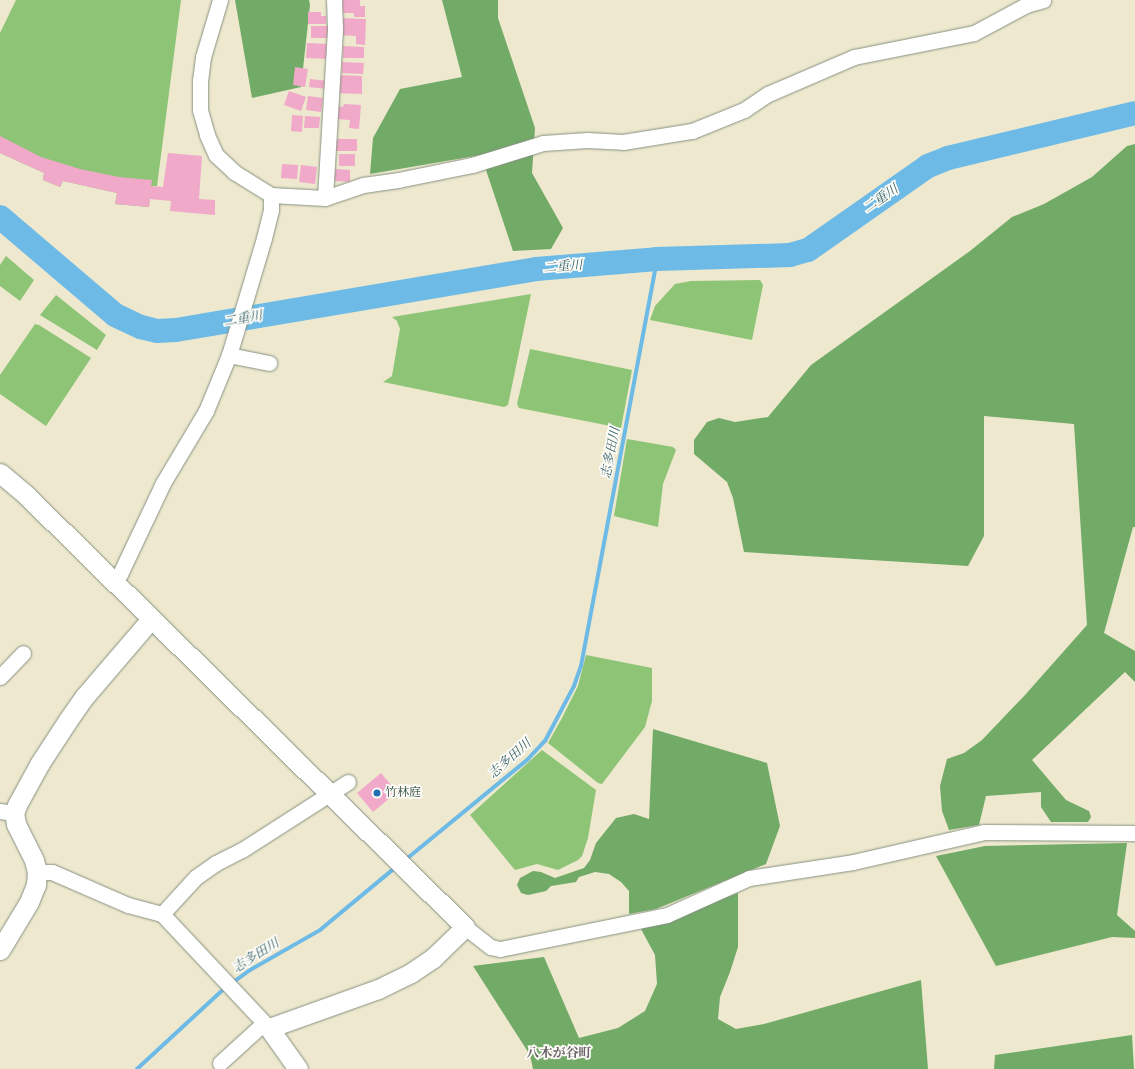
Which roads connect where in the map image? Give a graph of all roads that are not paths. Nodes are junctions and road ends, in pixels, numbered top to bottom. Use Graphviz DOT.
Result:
graph roads {
  1 [pos="220,0"];
  2 [pos="334,0"];
  3 [pos="1043,0"];
  4 [pos="271,195"];
  5 [pos="326,198"];
  6 [pos="229,355"];
  7 [pos="269,363"];
  8 [pos="0,473"];
  9 [pos="113,581"];
  10 [pos="148,622"];
  11 [pos="23,653"];
  12 [pos="0,677"];
  13 [pos="348,782"];
  14 [pos="328,794"];
  15 [pos="7,812"];
  16 [pos="1135,833"];
  17 [pos="38,872"];
  18 [pos="162,914"];
  19 [pos="465,927"];
  20 [pos="0,950"];
  21 [pos="267,1026"];
  22 [pos="220,1063"];
  23 [pos="298,1069"];
  1 -- 4 [label="street"];
  2 -- 5 [label="street"];
  3 -- 5 [label="street"];
  4 -- 5 [label="street"];
  4 -- 6 [label="street"];
  6 -- 7 [label="street"];
  6 -- 9 [label="street"];
  8 -- 9 [label="street"];
  9 -- 10 [label="street"];
  10 -- 14 [label="street"];
  10 -- 15 [label="street"];
  11 -- 12 [label="street"];
  13 -- 14 [label="street"];
  14 -- 18 [label="street"];
  14 -- 19 [label="street"];
  15 -- 17 [label="street"];
  16 -- 19 [label="street"];
  17 -- 18 [label="street"];
  17 -- 20 [label="street"];
  18 -- 21 [label="street"];
  19 -- 21 [label="street"];
  21 -- 22 [label="street"];
  21 -- 23 [label="street"];
}
